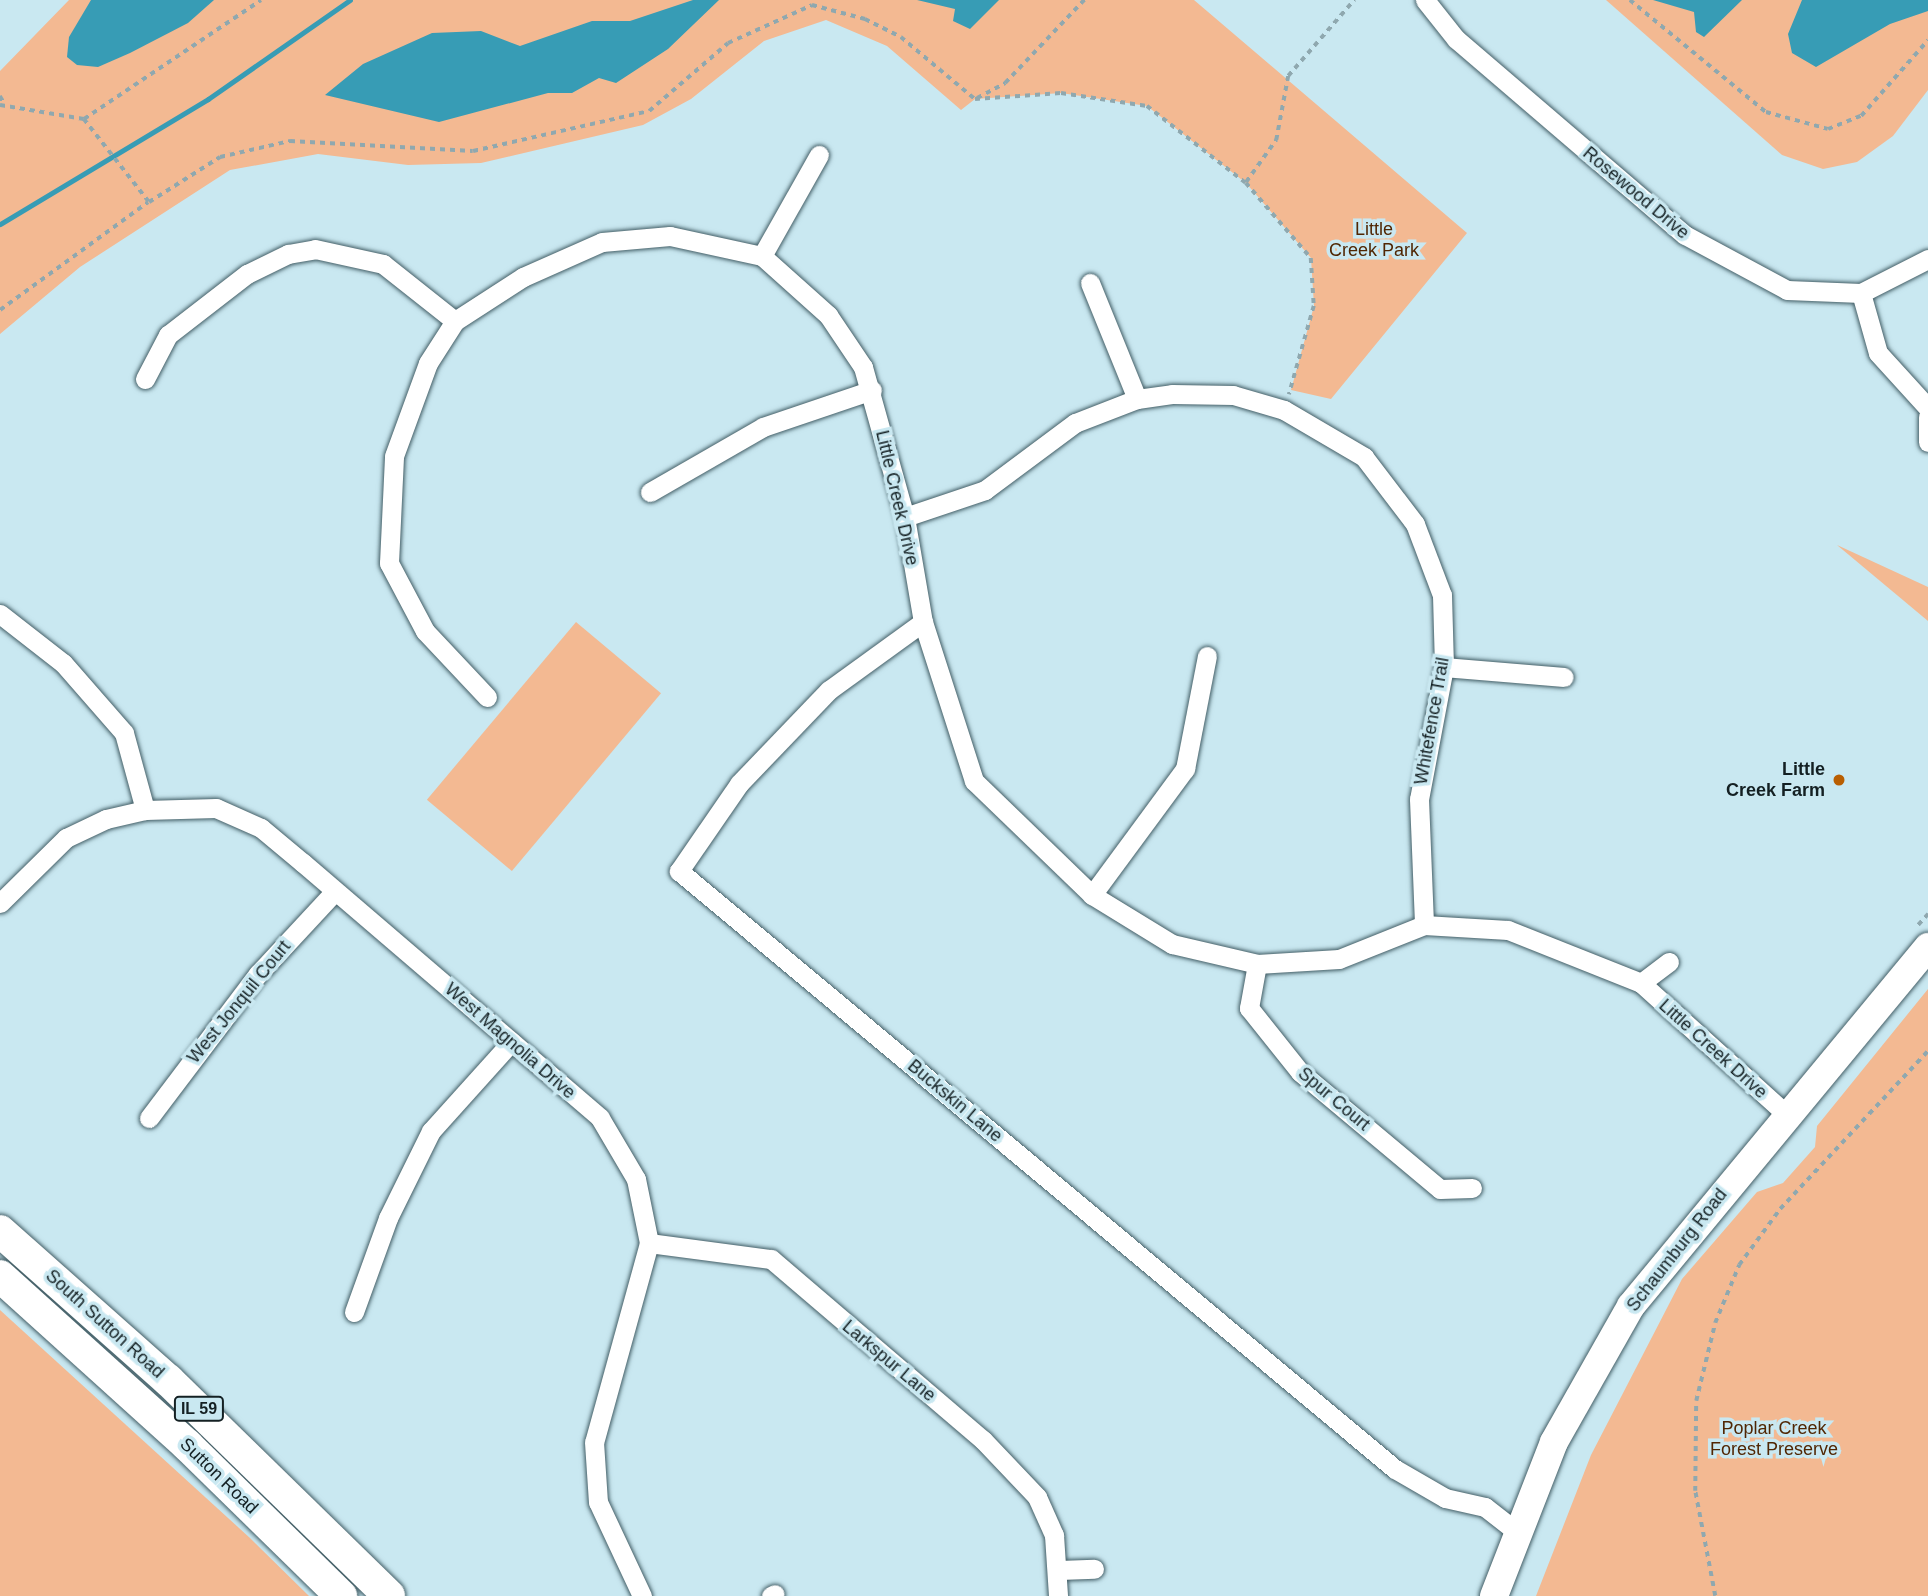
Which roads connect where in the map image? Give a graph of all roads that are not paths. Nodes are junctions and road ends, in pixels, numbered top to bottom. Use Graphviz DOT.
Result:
graph roads {
  1 [pos="1425,0"];
  2 [pos="819,155"];
  3 [pos="762,256"];
  4 [pos="1928,259"];
  5 [pos="1090,284"];
  6 [pos="1861,293"];
  7 [pos="456,321"];
  8 [pos="145,379"];
  9 [pos="872,390"];
  10 [pos="1137,399"];
  11 [pos="1928,408"];
  12 [pos="1928,416"];
  13 [pos="1928,442"];
  14 [pos="650,492"];
  15 [pos="905,517"];
  16 [pos="0,614"];
  17 [pos="923,622"];
  18 [pos="1207,656"];
  19 [pos="1444,667"];
  20 [pos="1564,677"];
  21 [pos="486,697"];
  22 [pos="145,810"];
  23 [pos="335,891"];
  24 [pos="1092,895"];
  25 [pos="0,903"];
  26 [pos="1424,925"];
  27 [pos="1921,938"];
  28 [pos="1669,962"];
  29 [pos="1257,964"];
  30 [pos="1641,984"];
  31 [pos="512,1042"];
  32 [pos="1785,1113"];
  33 [pos="149,1118"];
  34 [pos="1472,1188"];
  35 [pos="0,1231"];
  36 [pos="649,1243"];
  37 [pos="0,1276"];
  38 [pos="354,1312"];
  39 [pos="1516,1531"];
  40 [pos="1094,1569"];
  41 [pos="1059,1570"];
  42 [pos="341,1596"];
  43 [pos="389,1596"];
  44 [pos="642,1596"];
  45 [pos="1058,1596"];
  46 [pos="1494,1596"];
  1 -- 6 [label="street, Rosewood Drive"];
  2 -- 3 [label="street"];
  3 -- 7 [label="street, Little Creek Drive"];
  3 -- 9 [label="street, Little Creek Drive"];
  4 -- 6 [label="street, Rosewood Drive"];
  5 -- 10 [label="street"];
  6 -- 11 [label="street"];
  7 -- 8 [label="street"];
  7 -- 21 [label="street, Little Creek Drive"];
  9 -- 14 [label="street"];
  9 -- 15 [label="street, Little Creek Drive"];
  10 -- 15 [label="street, Whitefence Trail"];
  10 -- 19 [label="street, Whitefence Trail"];
  12 -- 13 [label="street"];
  15 -- 17 [label="street, Little Creek Drive"];
  16 -- 22 [label="street"];
  17 -- 24 [label="street, Little Creek Drive"];
  17 -- 39 [label="street, Buckskin Lane"];
  18 -- 24 [label="street"];
  19 -- 20 [label="street"];
  19 -- 26 [label="street, Whitefence Trail"];
  22 -- 23 [label="street, West Magnolia Drive"];
  22 -- 25 [label="street, West Magnolia Drive"];
  23 -- 31 [label="street, West Magnolia Drive"];
  23 -- 33 [label="street, West Jonquil Court"];
  24 -- 29 [label="street, Little Creek Drive"];
  26 -- 29 [label="street, Little Creek Drive"];
  26 -- 30 [label="street, Little Creek Drive"];
  27 -- 32 [label="main road, Schaumburg Road"];
  28 -- 30 [label="street"];
  29 -- 34 [label="street, Spur Court"];
  30 -- 32 [label="street, Little Creek Drive"];
  31 -- 36 [label="street, West Magnolia Drive"];
  31 -- 38 [label="street"];
  32 -- 39 [label="main road, Schaumburg Road"];
  35 -- 43 [label="main road, South Sutton Road / IL 59"];
  36 -- 41 [label="street, Larkspur Lane"];
  36 -- 44 [label="street, West Magnolia Drive"];
  37 -- 42 [label="main road, Sutton Road / IL 59"];
  39 -- 46 [label="main road, Schaumburg Road"];
  40 -- 41 [label="street"];
  41 -- 45 [label="street, Larkspur Lane"];
}
